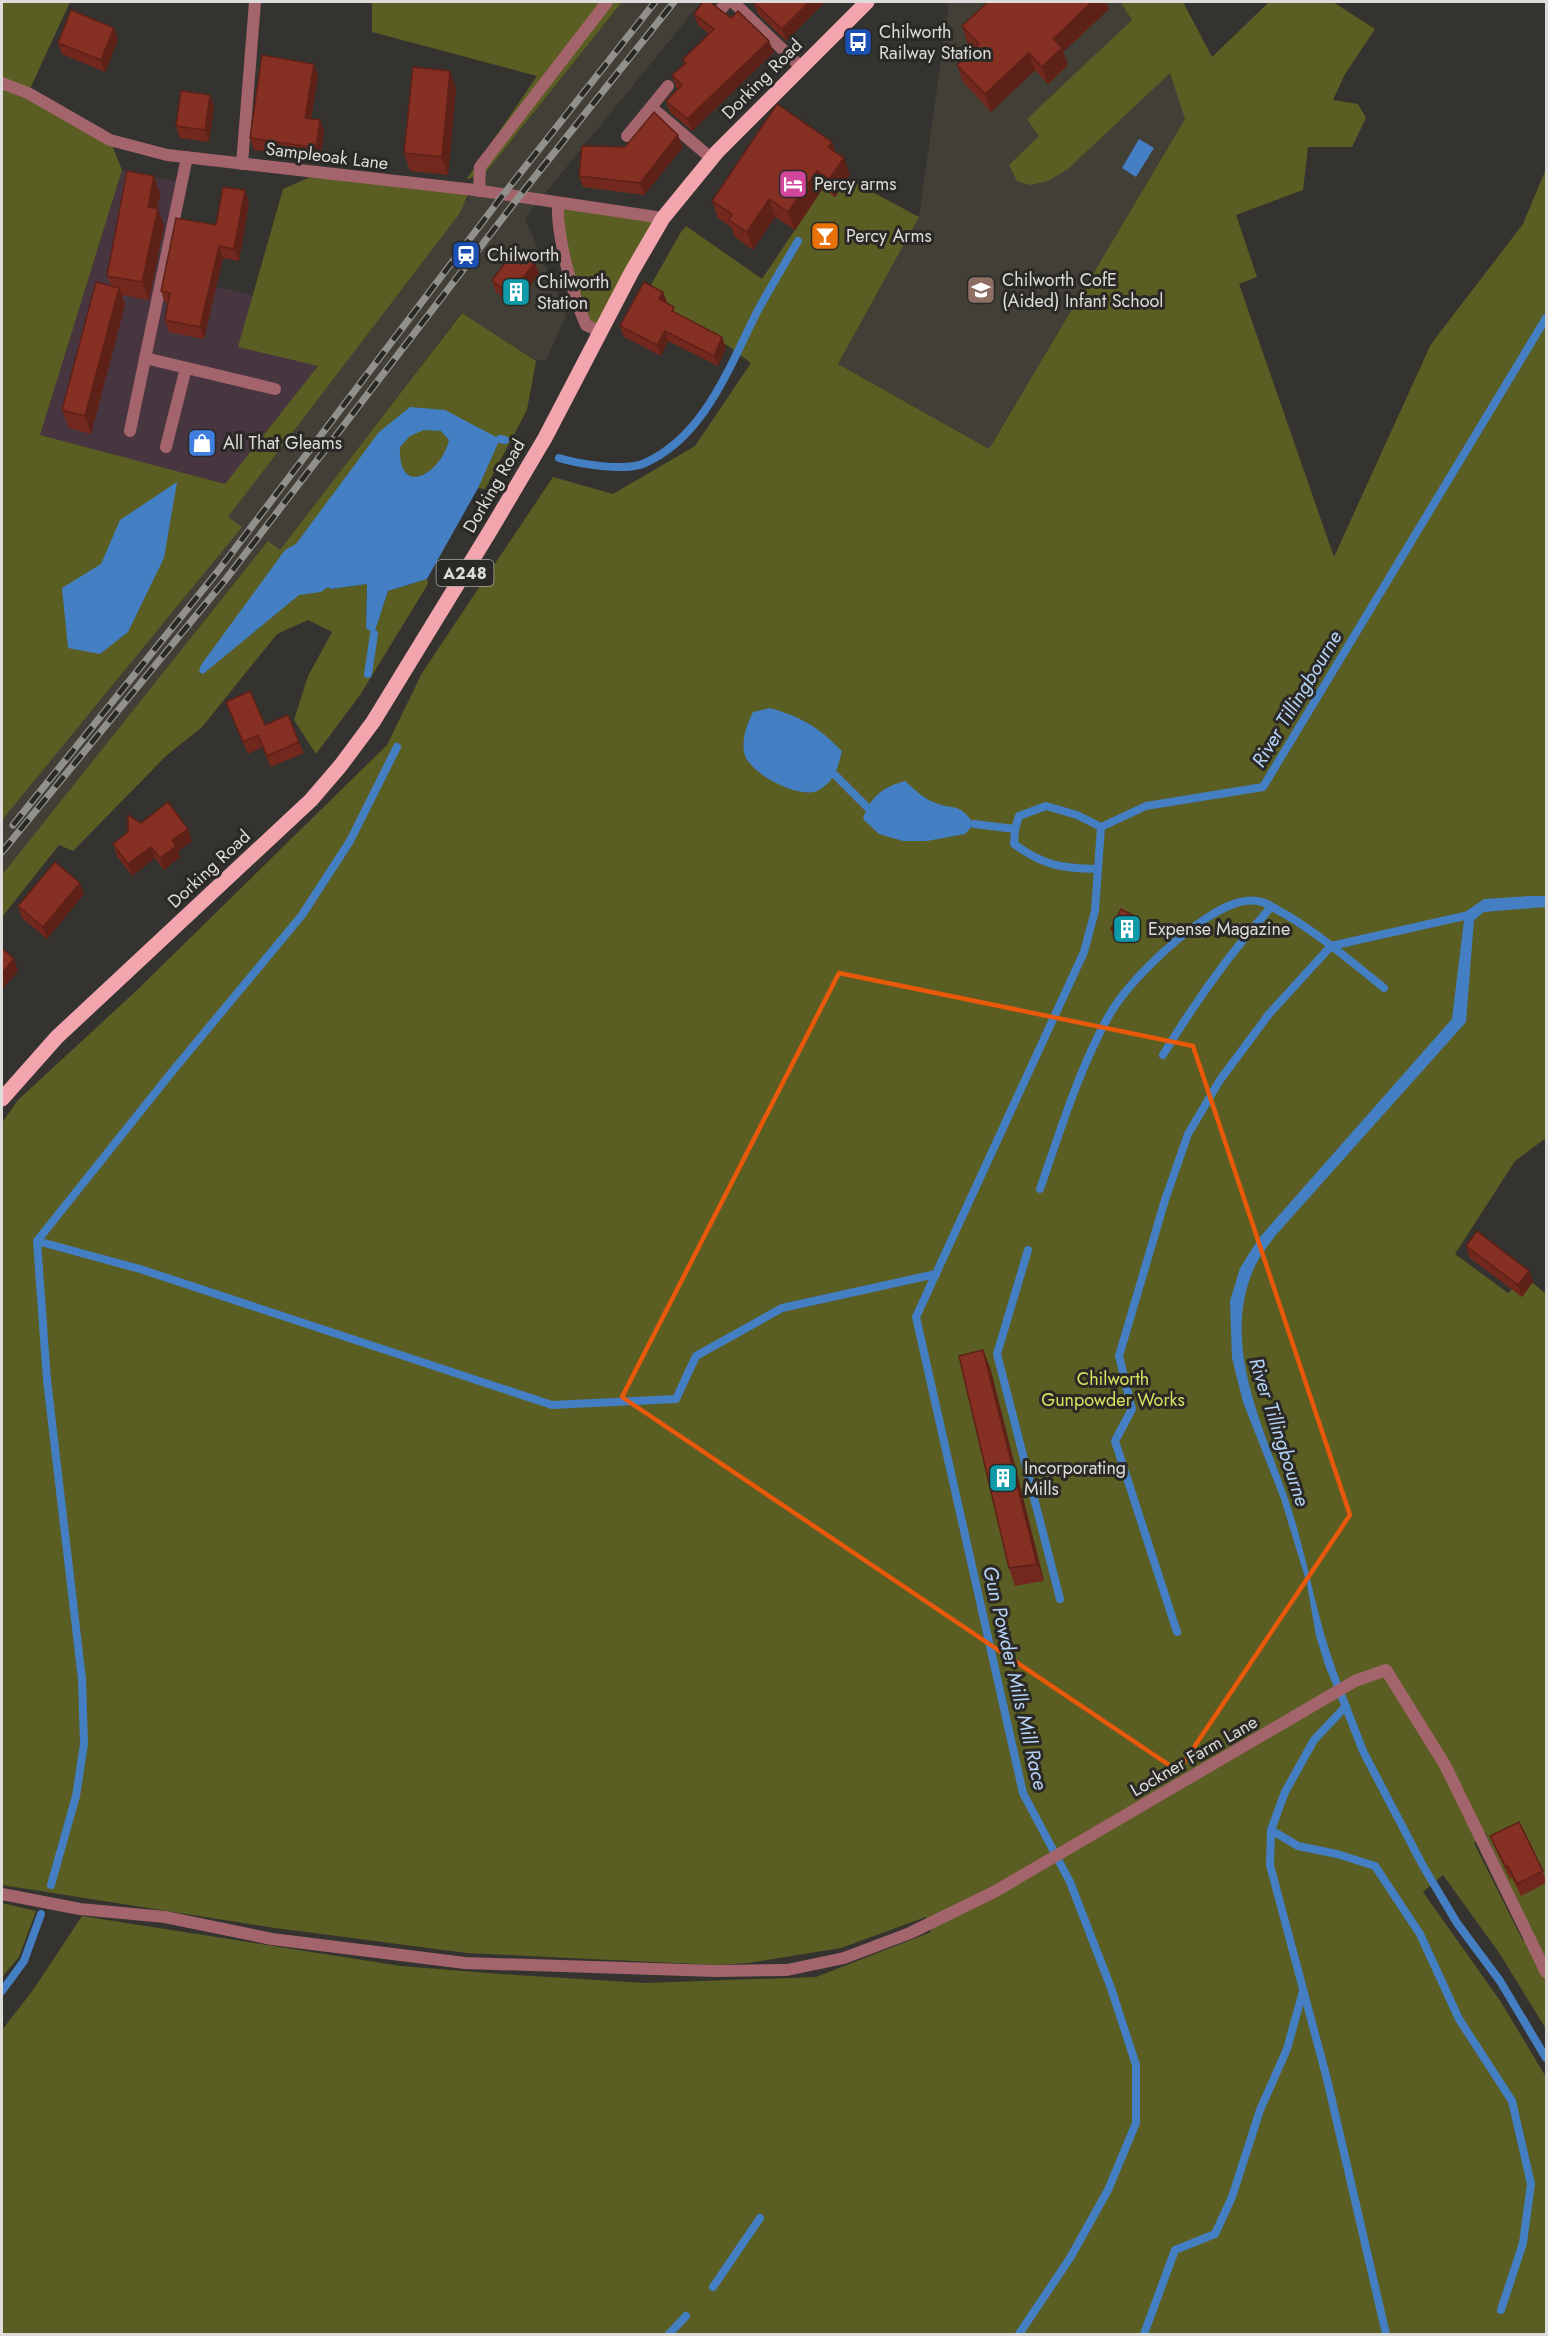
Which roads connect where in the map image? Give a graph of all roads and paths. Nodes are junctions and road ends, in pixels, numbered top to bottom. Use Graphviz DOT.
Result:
graph roads {
  1 [pos="255,2"];
  2 [pos="607,2"];
  3 [pos="733,2"];
  4 [pos="867,2"];
  5 [pos="801,67"];
  6 [pos="2,83"];
  7 [pos="668,86"];
  8 [pos="651,107"];
  9 [pos="627,136"];
  10 [pos="187,157"];
  11 [pos="711,158"];
  12 [pos="242,164"];
  13 [pos="479,191"];
  14 [pos="558,203"];
  15 [pos="663,218"];
  16 [pos="601,332"];
  17 [pos="145,358"];
  18 [pos="186,368"];
  19 [pos="275,389"];
  20 [pos="130,431"];
  21 [pos="166,447"];
  22 [pos="2,1099"];
  23 [pos="2,1894"];
  24 [pos="1546,1972"];
  1 -- 12 [label="street"];
  2 -- 13 [label="street"];
  3 -- 5 [label="street"];
  4 -- 5 [label="main road, Dorking Road / A248"];
  5 -- 11 [label="main road, Dorking Road / A248"];
  6 -- 10 [label="street, Sampleoak Lane"];
  7 -- 8 [label="street"];
  8 -- 9 [label="street"];
  8 -- 11 [label="street"];
  10 -- 12 [label="street, Sampleoak Lane"];
  10 -- 17 [label="street"];
  11 -- 15 [label="main road, Dorking Road / A248"];
  12 -- 13 [label="street, Sampleoak Lane"];
  13 -- 14 [label="street, Sampleoak Lane"];
  14 -- 15 [label="street, Sampleoak Lane"];
  14 -- 16 [label="street"];
  15 -- 16 [label="main road, Dorking Road / A248"];
  16 -- 22 [label="main road, Dorking Road / A248"];
  17 -- 18 [label="street"];
  17 -- 20 [label="street"];
  18 -- 19 [label="street"];
  18 -- 21 [label="street"];
  23 -- 24 [label="street, Lockner Farm Lane"];
}
